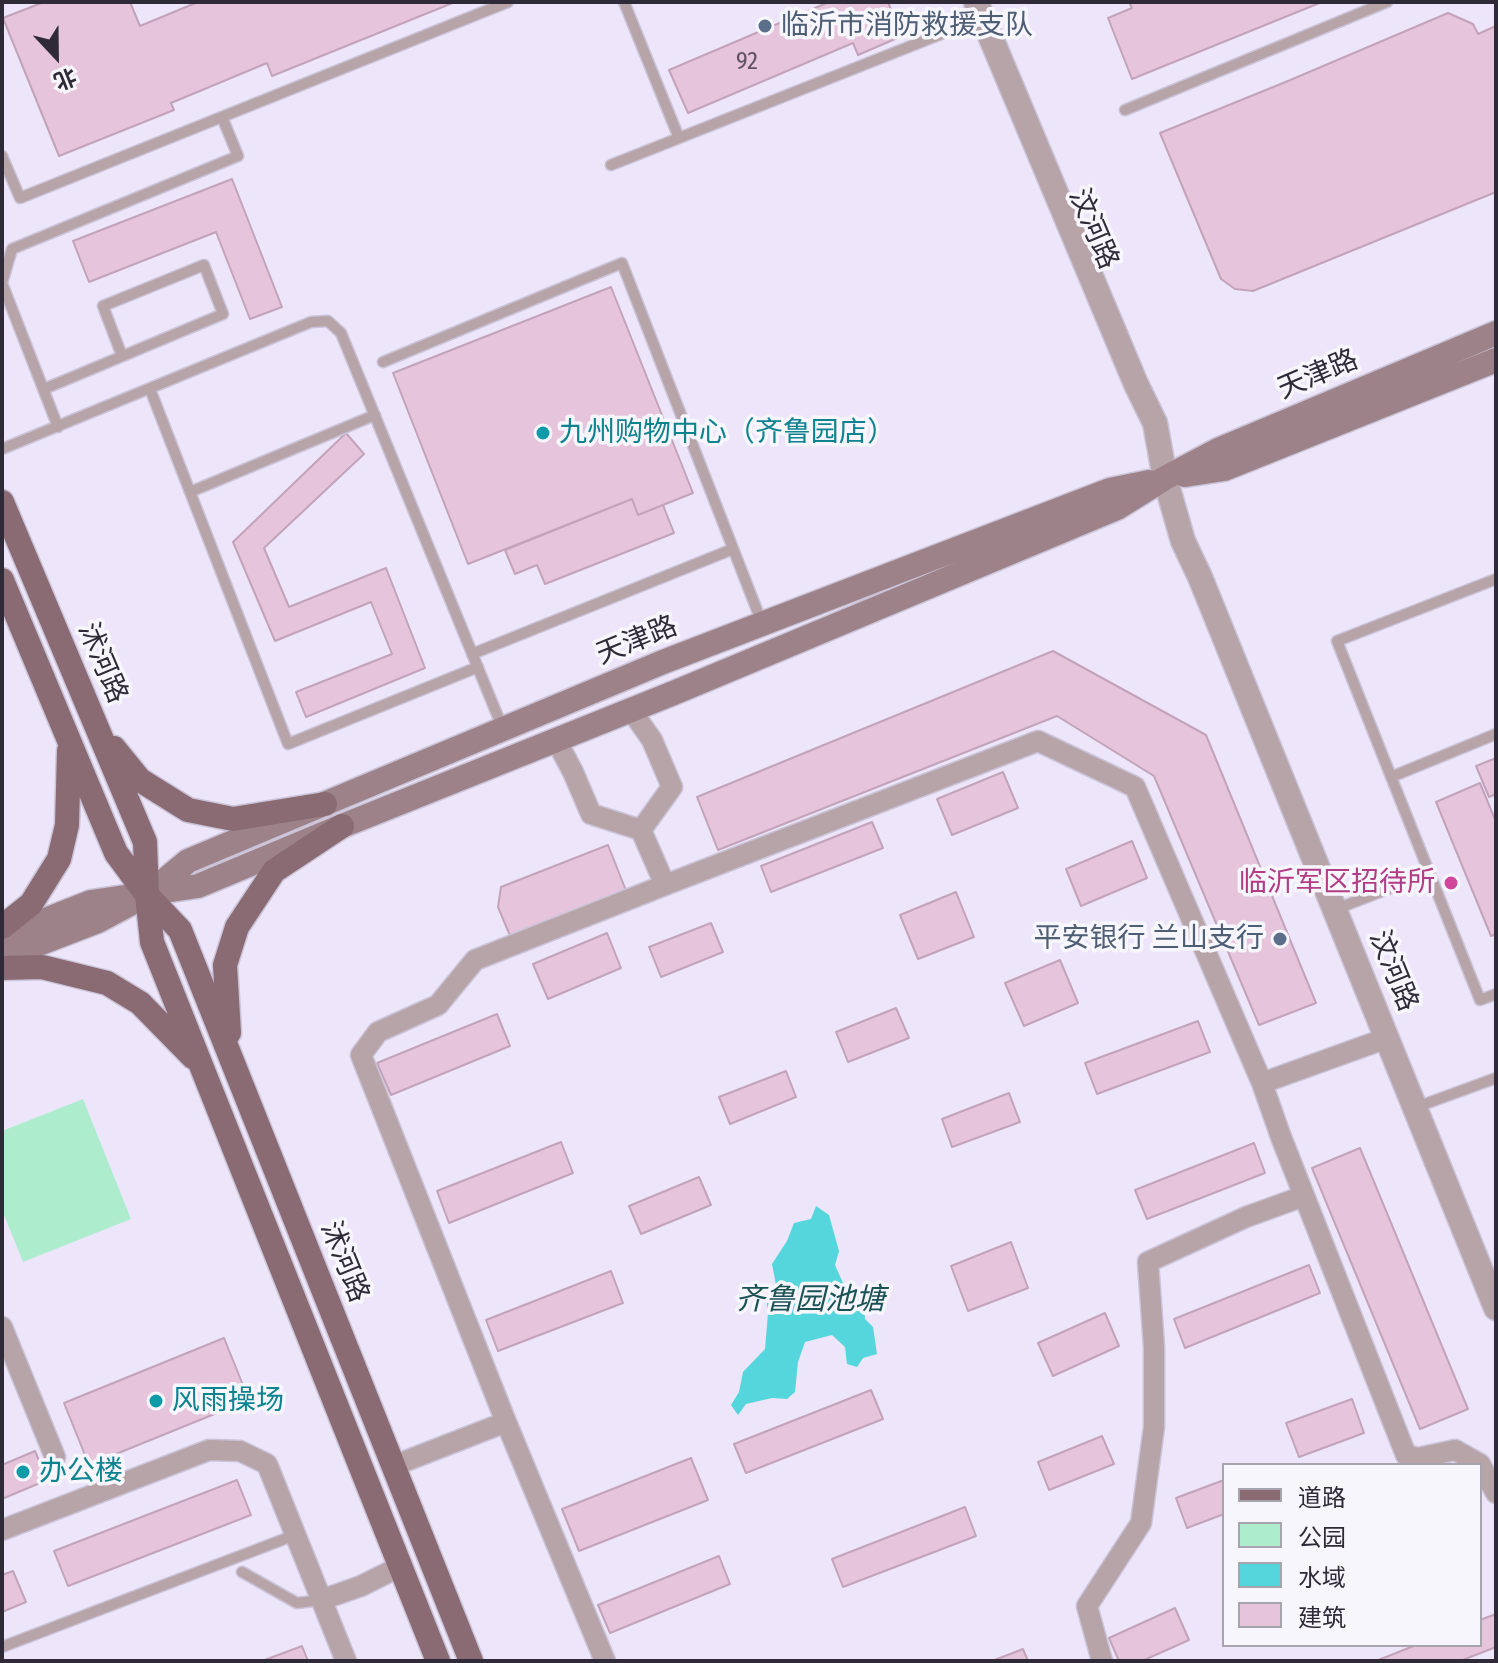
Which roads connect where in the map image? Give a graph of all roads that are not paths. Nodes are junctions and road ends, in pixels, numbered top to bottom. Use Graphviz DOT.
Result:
graph roads {
  1 [pos="508,2"];
  2 [pos="624,2"];
  3 [pos="1387,2"];
  4 [pos="972,8"];
  5 [pos="1125,110"];
  6 [pos="222,117"];
  7 [pos="679,138"];
  8 [pos="2,156"];
  9 [pos="611,165"];
  10 [pos="1496,333"];
  11 [pos="122,356"];
  12 [pos="1496,360"];
  13 [pos="383,362"];
  14 [pos="44,389"];
  15 [pos="150,389"];
  16 [pos="375,415"];
  17 [pos="58,427"];
  18 [pos="2,449"];
  19 [pos="1165,478"];
  20 [pos="190,492"];
  21 [pos="2,502"];
  22 [pos="733,549"];
  23 [pos="1496,579"];
  24 [pos="2,580"];
  25 [pos="762,623"];
  26 [pos="472,654"];
  27 [pos="478,667"];
  28 [pos="631,710"];
  29 [pos="97,727"];
  30 [pos="503,729"];
  31 [pos="1496,734"];
  32 [pos="556,740"];
  33 [pos="69,741"];
  34 [pos="1391,777"];
  35 [pos="325,804"];
  36 [pos="342,826"];
  37 [pos="641,830"];
  38 [pos="1429,873"];
  39 [pos="665,885"];
  40 [pos="147,895"];
  41 [pos="1344,906"];
  42 [pos="2,927"];
  43 [pos="2,937"];
  44 [pos="2,958"];
  45 [pos="2,968"];
  46 [pos="1496,994"];
  47 [pos="1387,1038"];
  48 [pos="230,1056"];
  49 [pos="201,1065"];
  50 [pos="1496,1078"];
  51 [pos="1262,1083"];
  52 [pos="1425,1104"];
  53 [pos="1304,1196"];
  54 [pos="1496,1279"];
  55 [pos="1496,1308"];
  56 [pos="2,1327"];
  57 [pos="506,1422"];
  58 [pos="55,1457"];
  59 [pos="1478,1463"];
  60 [pos="393,1466"];
  61 [pos="1482,1468"];
  62 [pos="1496,1493"];
  63 [pos="2,1530"];
  64 [pos="295,1535"];
  65 [pos="399,1567"];
  66 [pos="242,1572"];
  67 [pos="321,1600"];
  68 [pos="2,1647"];
  69 [pos="346,1661"];
  70 [pos="438,1661"];
  71 [pos="471,1661"];
  72 [pos="605,1661"];
  73 [pos="1102,1661"];
  1 -- 6 [label="lane"];
  2 -- 7 [label="lane"];
  3 -- 5 [label="lane"];
  4 -- 7 [label="lane"];
  4 -- 19 [label="street, 汶河路"];
  6 -- 8 [label="lane"];
  6 -- 14 [label="lane"];
  7 -- 9 [label="lane"];
  10 -- 19 [label="main road, 天津路"];
  11 -- 11 [label="lane"];
  11 -- 14 [label="lane"];
  12 -- 19 [label="main road, 天津路"];
  13 -- 22 [label="lane"];
  14 -- 17 [label="lane"];
  15 -- 16 [label="lane"];
  15 -- 17 [label="lane"];
  15 -- 20 [label="lane"];
  16 -- 20 [label="lane"];
  16 -- 26 [label="lane"];
  17 -- 18 [label="lane"];
  19 -- 25 [label="main road, 天津路"];
  19 -- 28 [label="main road, 天津路"];
  19 -- 41 [label="street, 汶河路"];
  19 -- 47 [label="street, 汶河路"];
  20 -- 27 [label="lane"];
  21 -- 29 [label="main road, 沭河路"];
  22 -- 25 [label="lane"];
  22 -- 26 [label="lane"];
  23 -- 34 [label="lane"];
  24 -- 33 [label="main road, 沭河路"];
  25 -- 30 [label="main road, 天津路"];
  26 -- 27 [label="lane"];
  27 -- 30 [label="lane"];
  28 -- 32 [label="main road, 天津路"];
  28 -- 37 [label="street"];
  29 -- 35 [label="main road"];
  29 -- 40 [label="main road, 沭河路"];
  30 -- 35 [label="main road, 天津路"];
  31 -- 34 [label="lane"];
  32 -- 36 [label="main road, 天津路"];
  32 -- 37 [label="street"];
  33 -- 40 [label="main road, 沭河路"];
  33 -- 42 [label="main road"];
  34 -- 38 [label="lane"];
  35 -- 40 [label="main road, 天津路"];
  36 -- 40 [label="main road, 天津路"];
  36 -- 48 [label="main road"];
  37 -- 39 [label="street"];
  38 -- 41 [label="lane"];
  38 -- 46 [label="lane"];
  39 -- 51 [label="street"];
  39 -- 57 [label="street"];
  40 -- 43 [label="main road, 天津路"];
  40 -- 44 [label="main road, 天津路"];
  40 -- 48 [label="main road, 沭河路"];
  40 -- 49 [label="main road, 沭河路"];
  41 -- 52 [label="street, 汶河路"];
  45 -- 49 [label="main road"];
  47 -- 51 [label="street"];
  47 -- 55 [label="street, 汶河路"];
  48 -- 60 [label="main road, 沭河路"];
  49 -- 65 [label="main road, 沭河路"];
  50 -- 52 [label="lane"];
  51 -- 53 [label="street"];
  52 -- 54 [label="street, 汶河路"];
  53 -- 59 [label="street"];
  53 -- 73 [label="street"];
  56 -- 58 [label="street"];
  57 -- 60 [label="street"];
  57 -- 72 [label="street"];
  60 -- 71 [label="main road, 沭河路"];
  61 -- 62 [label="street"];
  63 -- 64 [label="street"];
  64 -- 67 [label="street"];
  64 -- 68 [label="lane"];
  65 -- 67 [label="street"];
  65 -- 70 [label="main road, 沭河路"];
  66 -- 67 [label="lane"];
  67 -- 69 [label="street"];
}
